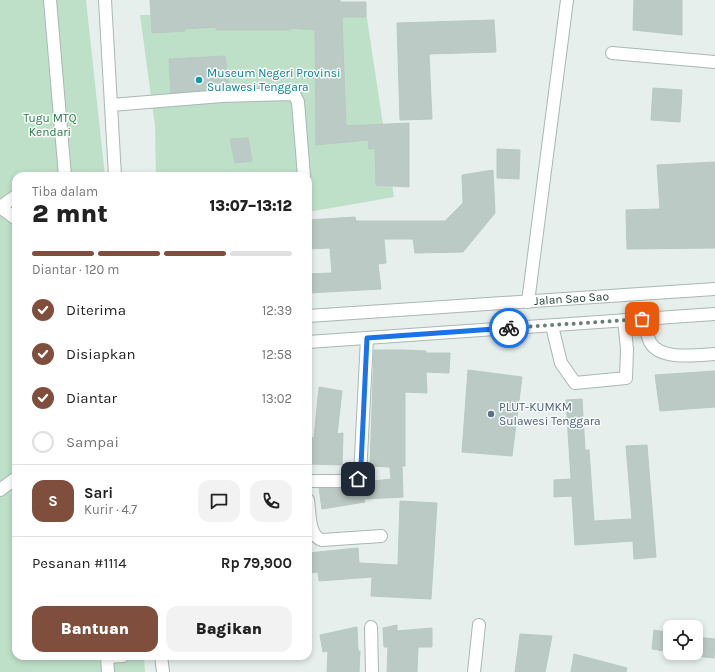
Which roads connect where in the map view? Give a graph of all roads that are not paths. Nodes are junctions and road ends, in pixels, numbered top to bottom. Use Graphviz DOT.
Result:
graph roads {
  1 [pos="50,0"];
  2 [pos="105,0"];
  3 [pos="567,0"];
  4 [pos="612,53"];
  5 [pos="715,62"];
  6 [pos="112,105"];
  7 [pos="65,172"];
  8 [pos="115,172"];
  9 [pos="304,172"];
  10 [pos="12,199"];
  11 [pos="0,207"];
  12 [pos="12,216"];
  13 [pos="715,289"];
  14 [pos="528,302"];
  15 [pos="715,314"];
  16 [pos="312,316"];
  17 [pos="642,319"];
  18 [pos="624,320"];
  19 [pos="552,326"];
  20 [pos="367,338"];
  21 [pos="312,342"];
  22 [pos="715,354"];
  23 [pos="12,481"];
  24 [pos="312,481"];
  25 [pos="0,490"];
  26 [pos="312,527"];
  27 [pos="381,536"];
  28 [pos="479,625"];
  29 [pos="371,627"];
  30 [pos="107,660"];
  31 [pos="162,660"];
  32 [pos="108,672"];
  33 [pos="163,672"];
  34 [pos="372,672"];
  35 [pos="474,672"];
  1 -- 7 [label="street"];
  2 -- 6 [label="street"];
  3 -- 14 [label="street"];
  4 -- 5 [label="street"];
  6 -- 8 [label="street"];
  6 -- 9 [label="street"];
  10 -- 11 [label="street"];
  11 -- 12 [label="street"];
  13 -- 14 [label="street, Jalan Sao Sao"];
  14 -- 16 [label="street, Jalan Sao Sao"];
  15 -- 17 [label="street, Jalan Sao Sao"];
  17 -- 18 [label="street, Jalan Sao Sao"];
  17 -- 22 [label="street"];
  18 -- 19 [label="street, Jalan Sao Sao"];
  18 -- 19 [label="street"];
  19 -- 20 [label="street, Jalan Sao Sao"];
  20 -- 21 [label="street, Jalan Sao Sao"];
  20 -- 24 [label="street"];
  23 -- 25 [label="street"];
  26 -- 27 [label="street"];
  28 -- 35 [label="street"];
  29 -- 34 [label="street"];
  30 -- 32 [label="street"];
  31 -- 33 [label="street"];
}
